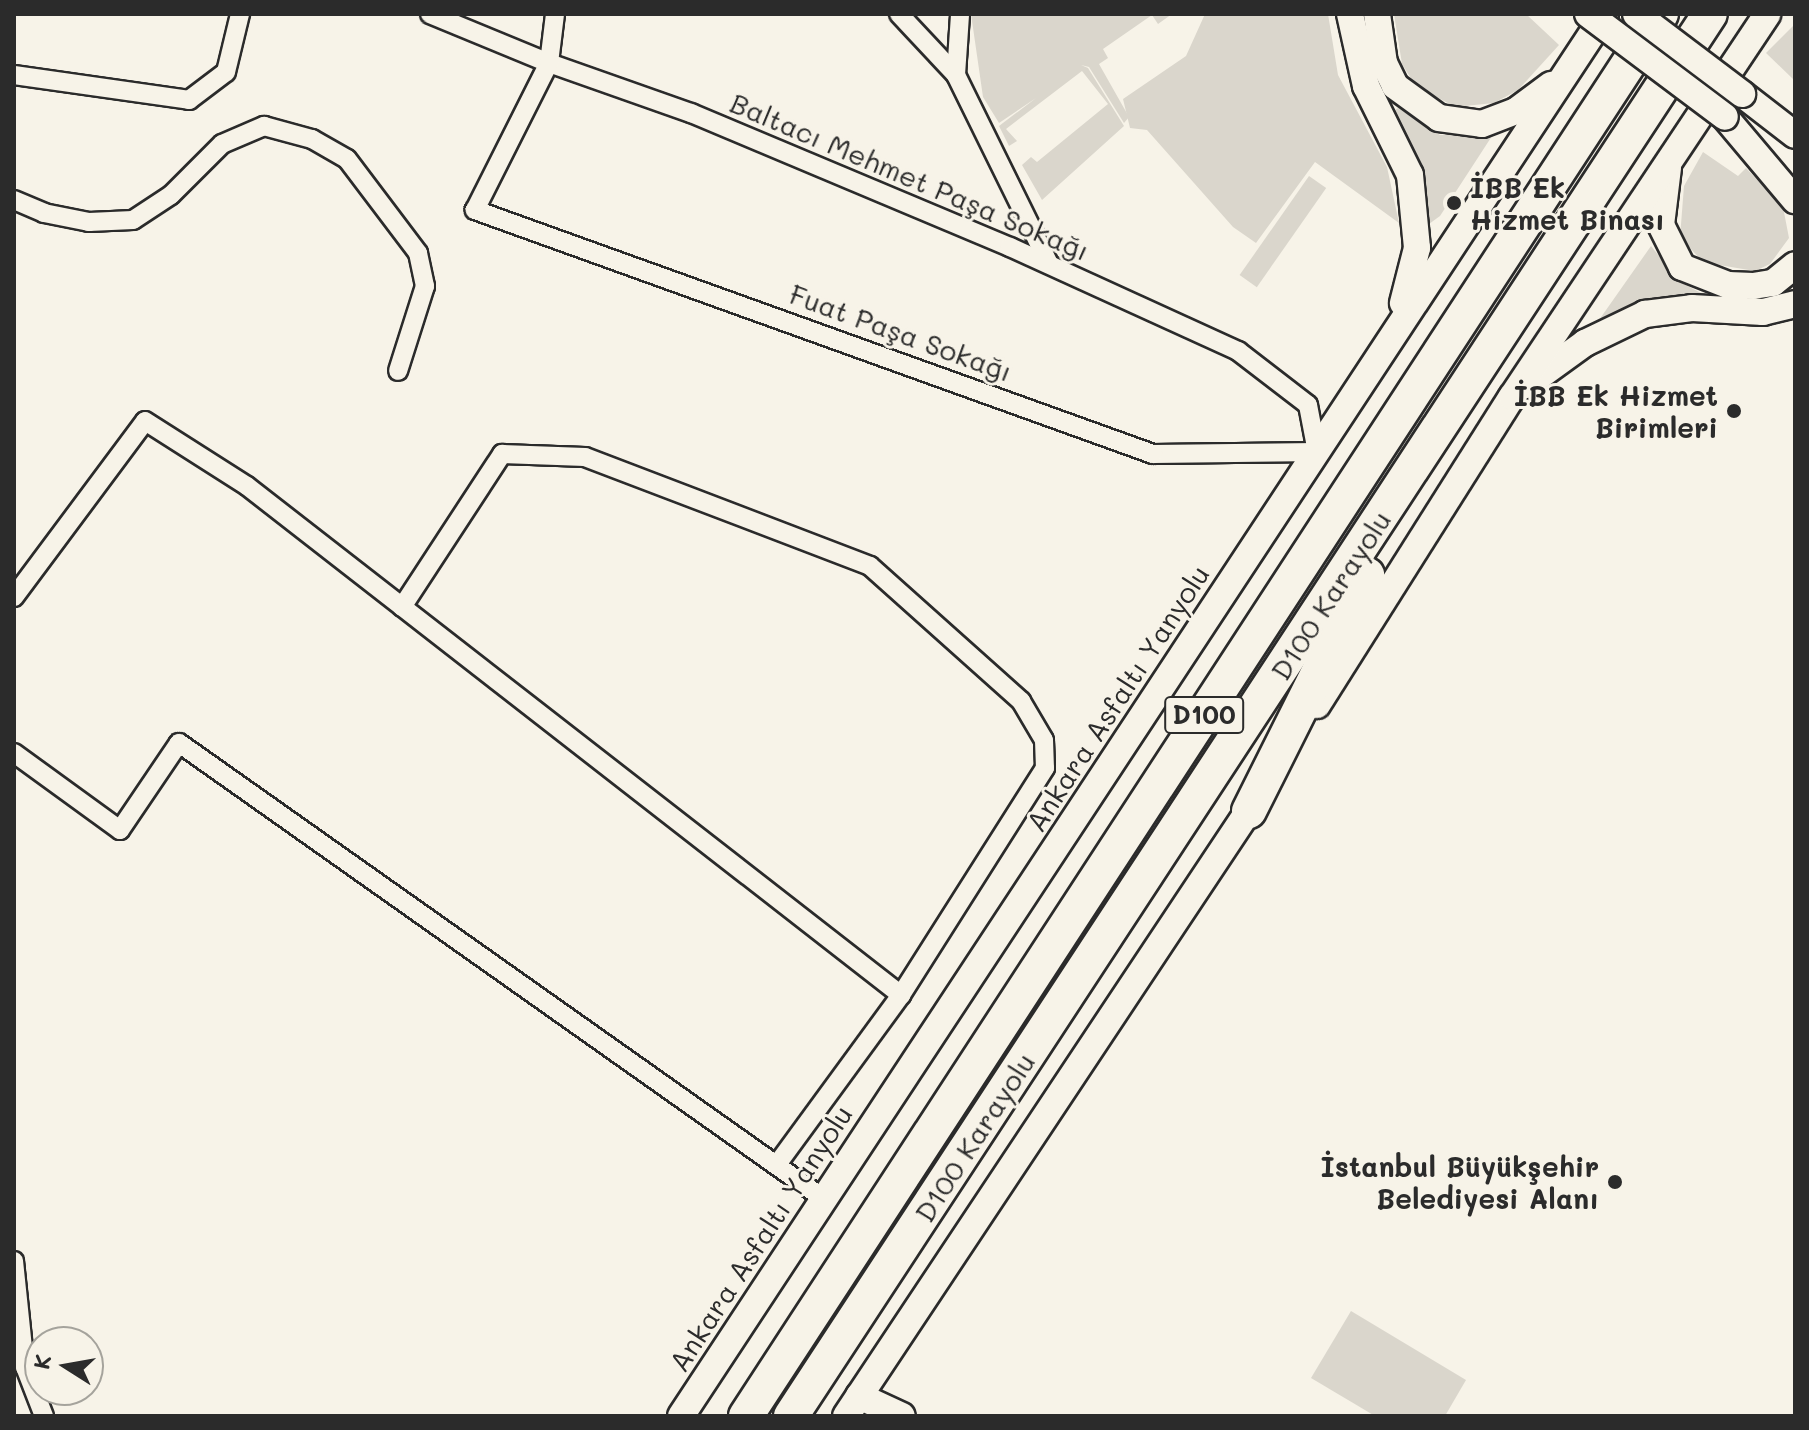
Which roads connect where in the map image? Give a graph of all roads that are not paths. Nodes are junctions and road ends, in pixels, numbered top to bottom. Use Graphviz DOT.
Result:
graph roads {
  1 [pos="240,14"];
  2 [pos="430,14"];
  3 [pos="555,14"];
  4 [pos="899,14"];
  5 [pos="960,14"];
  6 [pos="1350,14"];
  7 [pos="1377,14"];
  8 [pos="1588,14"];
  9 [pos="1605,14"];
  10 [pos="1636,14"];
  11 [pos="1661,14"];
  12 [pos="1710,14"];
  13 [pos="1782,14"];
  14 [pos="1760,25"];
  15 [pos="549,63"];
  16 [pos="1569,69"];
  17 [pos="14,75"];
  18 [pos="956,75"];
  19 [pos="1742,94"];
  20 [pos="1725,117"];
  21 [pos="1795,119"];
  22 [pos="1795,135"];
  23 [pos="1670,157"];
  24 [pos="1795,167"];
  25 [pos="14,200"];
  26 [pos="1795,200"];
  27 [pos="1049,264"];
  28 [pos="1795,265"];
  29 [pos="1795,304"];
  30 [pos="1388,342"];
  31 [pos="1488,353"];
  32 [pos="398,371"];
  33 [pos="1512,397"];
  34 [pos="1317,452"];
  35 [pos="14,597"];
  36 [pos="402,607"];
  37 [pos="14,753"];
  38 [pos="1249,811"];
  39 [pos="901,995"];
  40 [pos="778,1163"];
  41 [pos="824,1199"];
  42 [pos="14,1261"];
  43 [pos="852,1406"];
  44 [pos="44,1416"];
  45 [pos="681,1416"];
  46 [pos="746,1416"];
  47 [pos="791,1416"];
  48 [pos="902,1416"];
  1 -- 17 [label="street"];
  2 -- 15 [label="street, Baltacı Mehmet Paşa Sokağı"];
  3 -- 15 [label="street"];
  4 -- 18 [label="street"];
  5 -- 18 [label="street"];
  6 -- 30 [label="main road"];
  7 -- 16 [label="main road"];
  8 -- 20 [label="main road, bridge"];
  9 -- 16 [label="main road, Ankara Asfaltı Yanyolu"];
  10 -- 19 [label="main road, bridge"];
  11 -- 46 [label="highway, D100 Karayolu / D100"];
  12 -- 31 [label="highway, D100 Karayolu / D100"];
  13 -- 14 [label="main road"];
  14 -- 23 [label="main road"];
  15 -- 27 [label="street, Baltacı Mehmet Paşa Sokağı"];
  15 -- 34 [label="street, Fuat Paşa Sokağı"];
  16 -- 30 [label="main road, Ankara Asfaltı Yanyolu"];
  18 -- 27 [label="street"];
  19 -- 21 [label="main road"];
  19 -- 22 [label="main road"];
  20 -- 24 [label="main road"];
  20 -- 26 [label="main road"];
  23 -- 28 [label="main road"];
  23 -- 33 [label="main road"];
  25 -- 32 [label="street"];
  27 -- 34 [label="street, Baltacı Mehmet Paşa Sokağı"];
  29 -- 33 [label="main road"];
  30 -- 34 [label="main road, Ankara Asfaltı Yanyolu"];
  31 -- 38 [label="highway"];
  31 -- 47 [label="highway, D100 Karayolu / D100"];
  33 -- 38 [label="main road"];
  34 -- 41 [label="main road, Ankara Asfaltı Yanyolu"];
  35 -- 36 [label="street"];
  36 -- 39 [label="street"];
  36 -- 39 [label="street"];
  37 -- 40 [label="street"];
  38 -- 43 [label="main road"];
  39 -- 40 [label="street"];
  40 -- 41 [label="street"];
  41 -- 45 [label="main road, Ankara Asfaltı Yanyolu"];
  42 -- 44 [label="street"];
  43 -- 48 [label="main road"];
}
